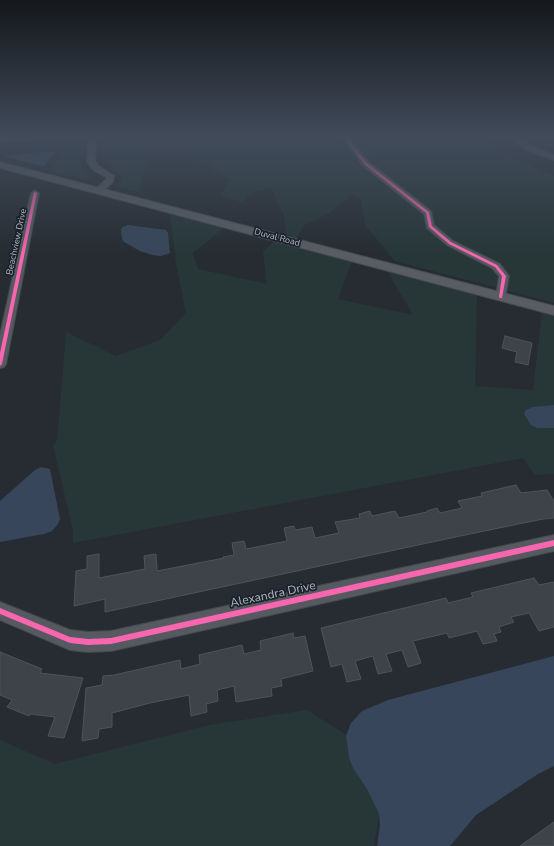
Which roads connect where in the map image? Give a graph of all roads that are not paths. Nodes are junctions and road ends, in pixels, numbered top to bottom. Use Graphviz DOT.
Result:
graph roads {
  1 [pos="43,176"];
  2 [pos="110,176"];
  3 [pos="382,176"];
  4 [pos="94,190"];
  5 [pos="35,193"];
  6 [pos="501,297"];
  7 [pos="554,311"];
  8 [pos="2,343"];
  9 [pos="0,364"];
  10 [pos="554,544"];
  11 [pos="0,611"];
  1 -- 4 [label="main road, Duval Road"];
  2 -- 4 [label="street"];
  3 -- 6 [label="street"];
  4 -- 6 [label="main road, Duval Road"];
  5 -- 8 [label="street, Beachview Drive"];
  6 -- 7 [label="main road, Duval Road"];
  8 -- 9 [label="street, Beachview Drive"];
  10 -- 11 [label="street, Alexandra Drive"];
}
